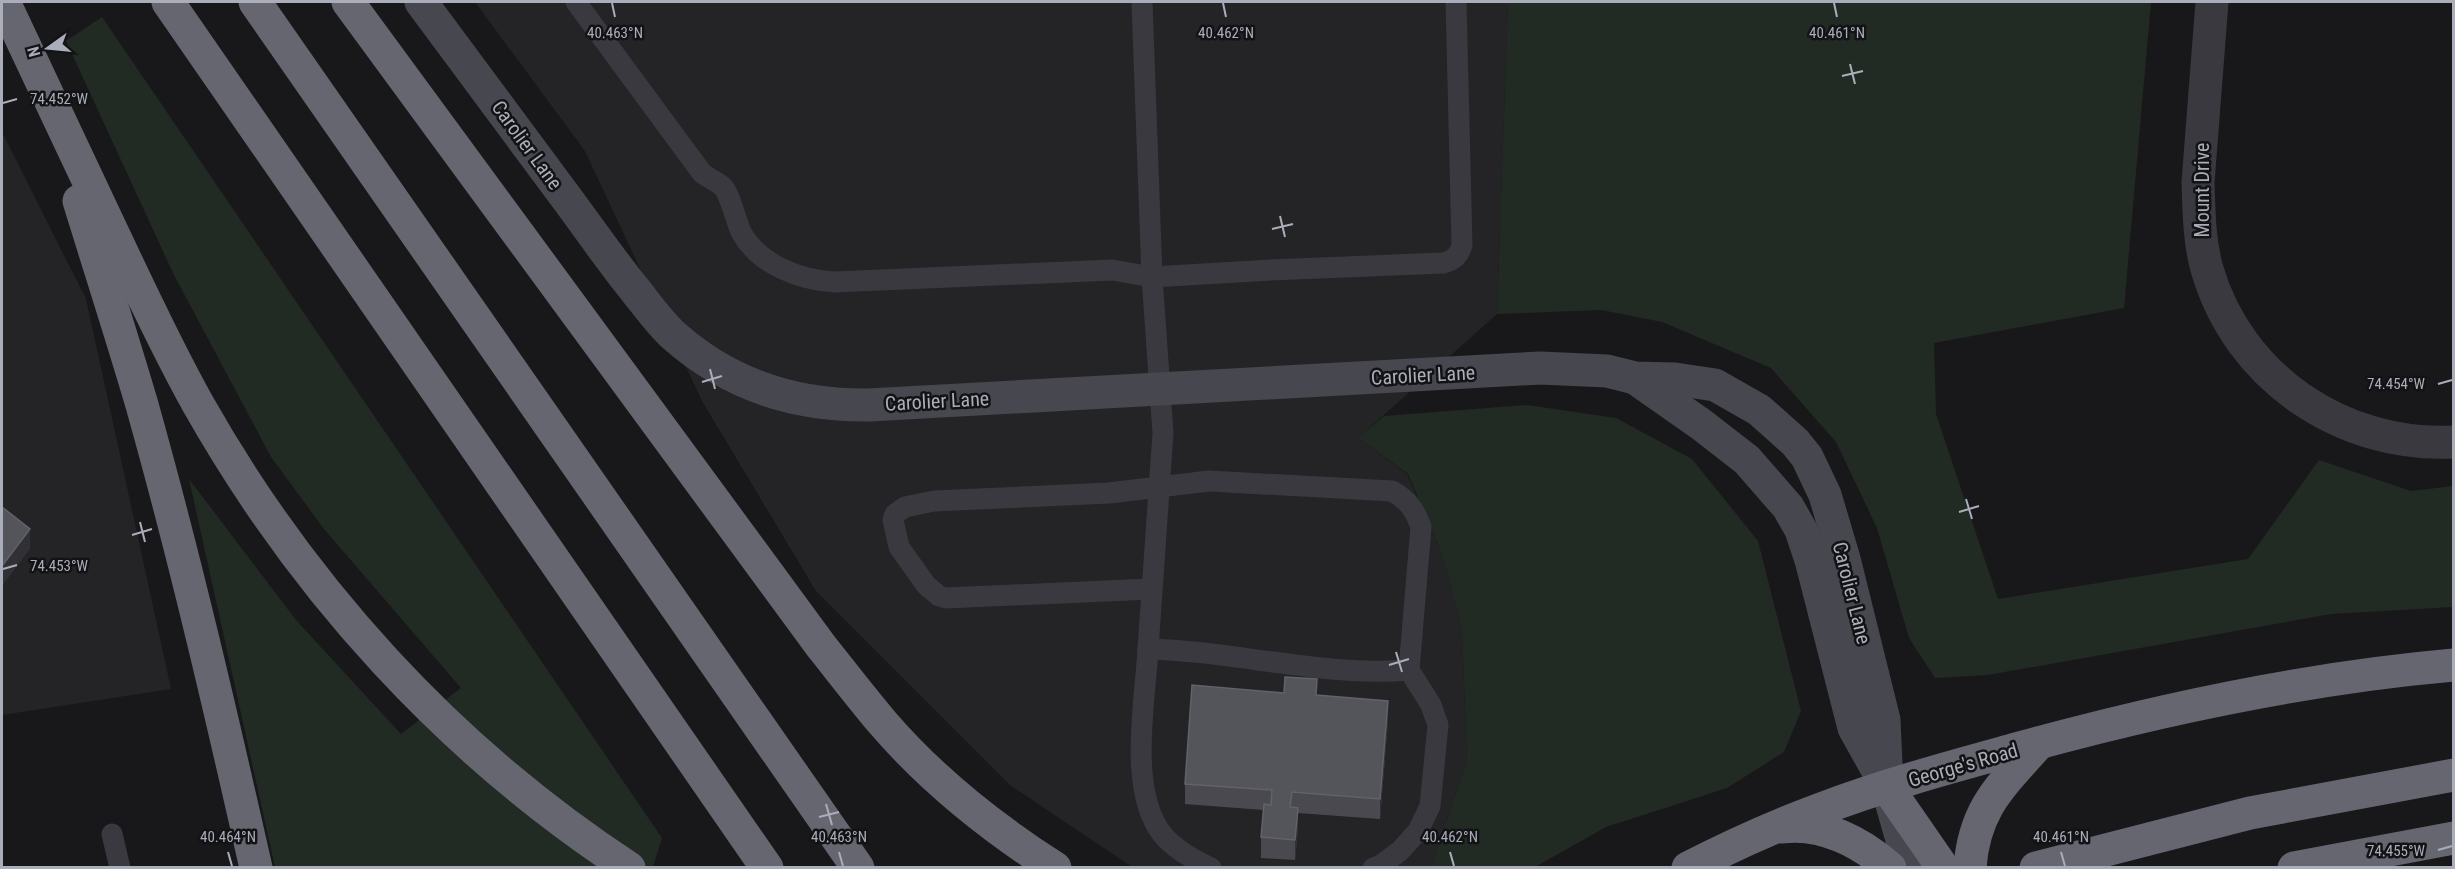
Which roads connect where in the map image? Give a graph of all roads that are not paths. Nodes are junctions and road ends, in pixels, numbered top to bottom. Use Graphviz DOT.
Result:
graph roads {
  1 [pos="4,2"];
  2 [pos="168,2"];
  3 [pos="255,2"];
  4 [pos="348,2"];
  5 [pos="576,2"];
  6 [pos="1142,2"];
  7 [pos="1456,2"];
  8 [pos="2212,2"];
  9 [pos="434,6"];
  10 [pos="43,85"];
  11 [pos="1152,277"];
  12 [pos="1635,378"];
  13 [pos="1160,389"];
  14 [pos="2454,442"];
  15 [pos="1159,485"];
  16 [pos="1151,589"];
  17 [pos="1148,649"];
  18 [pos="2454,665"];
  19 [pos="1409,670"];
  20 [pos="2039,743"];
  21 [pos="2454,775"];
  22 [pos="1887,787"];
  23 [pos="1766,830"];
  24 [pos="112,834"];
  25 [pos="2454,838"];
  26 [pos="1915,860"];
  27 [pos="1695,864"];
  28 [pos="120,867"];
  29 [pos="256,867"];
  30 [pos="629,867"];
  31 [pos="767,867"];
  32 [pos="858,867"];
  33 [pos="1054,867"];
  34 [pos="1211,867"];
  35 [pos="1373,867"];
  36 [pos="1970,867"];
  37 [pos="2036,867"];
  38 [pos="2294,867"];
  1 -- 10 [label="highway"];
  2 -- 31 [label="highway"];
  3 -- 32 [label="highway"];
  4 -- 33 [label="highway"];
  5 -- 11 [label="lane"];
  6 -- 11 [label="lane"];
  7 -- 11 [label="lane"];
  8 -- 14 [label="street, Mount Drive"];
  9 -- 13 [label="street, Carolier Lane"];
  10 -- 29 [label="highway"];
  10 -- 30 [label="highway"];
  11 -- 13 [label="lane"];
  12 -- 13 [label="street, Carolier Lane"];
  12 -- 22 [label="street, Carolier Lane"];
  12 -- 22 [label="street, Carolier Lane"];
  13 -- 15 [label="lane"];
  15 -- 16 [label="lane"];
  15 -- 16 [label="lane"];
  15 -- 19 [label="lane"];
  16 -- 17 [label="lane"];
  17 -- 19 [label="lane"];
  17 -- 34 [label="lane"];
  18 -- 20 [label="highway, George's Road"];
  19 -- 35 [label="lane"];
  20 -- 22 [label="highway, George's Road"];
  20 -- 36 [label="highway"];
  21 -- 37 [label="highway"];
  22 -- 23 [label="highway, George's Road"];
  22 -- 26 [label="highway"];
  23 -- 26 [label="highway"];
  23 -- 27 [label="highway, George's Road"];
  24 -- 28 [label="lane"];
  25 -- 38 [label="highway"];
}
